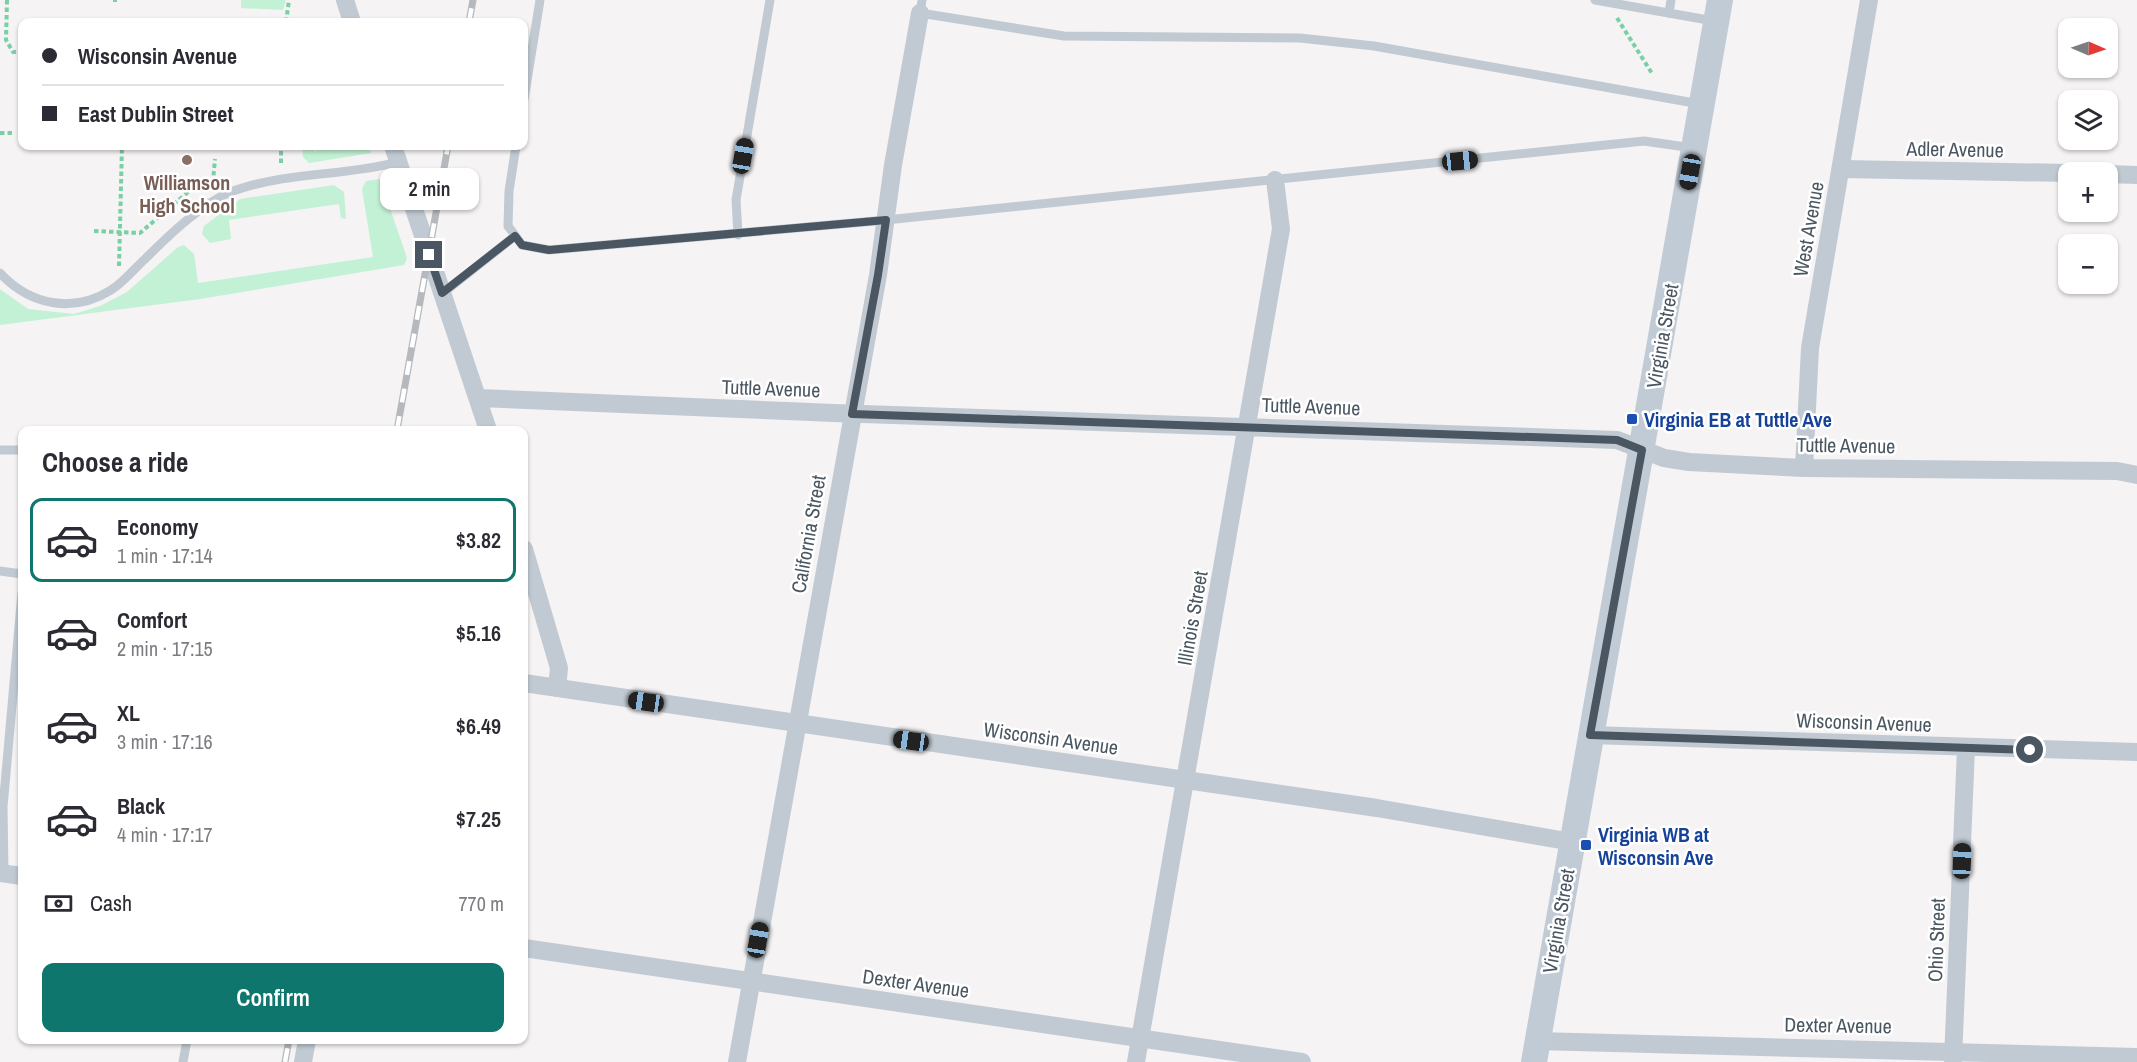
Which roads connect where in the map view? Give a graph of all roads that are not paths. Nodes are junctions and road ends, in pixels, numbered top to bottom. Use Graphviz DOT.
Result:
graph roads {
  1 [pos="345,0"];
  2 [pos="540,0"];
  3 [pos="770,0"];
  4 [pos="1595,0"];
  5 [pos="1671,0"];
  6 [pos="1869,0"];
  7 [pos="1634,3"];
  8 [pos="921,6"];
  9 [pos="1718,10"];
  10 [pos="1669,13"];
  11 [pos="351,18"];
  12 [pos="528,74"];
  13 [pos="1702,104"];
  14 [pos="1695,149"];
  15 [pos="515,150"];
  16 [pos="396,154"];
  17 [pos="1841,169"];
  18 [pos="2058,173"];
  19 [pos="2118,174"];
  20 [pos="2137,175"];
  21 [pos="1275,180"];
  22 [pos="886,220"];
  23 [pos="738,235"];
  24 [pos="515,236"];
  25 [pos="0,273"];
  26 [pos="442,293"];
  27 [pos="479,398"];
  28 [pos="852,414"];
  29 [pos="487,426"];
  30 [pos="1247,426"];
  31 [pos="0,450"];
  32 [pos="18,450"];
  33 [pos="1642,450"];
  34 [pos="1804,468"];
  35 [pos="2137,475"];
  36 [pos="528,563"];
  37 [pos="0,571"];
  38 [pos="18,573"];
  39 [pos="18,637"];
  40 [pos="528,684"];
  41 [pos="557,688"];
  42 [pos="796,724"];
  43 [pos="1590,735"];
  44 [pos="1966,748"];
  45 [pos="2137,752"];
  46 [pos="1186,780"];
  47 [pos="1572,842"];
  48 [pos="2,873"];
  49 [pos="18,875"];
  50 [pos="528,949"];
  51 [pos="750,982"];
  52 [pos="1140,1037"];
  53 [pos="186,1044"];
  54 [pos="306,1044"];
  55 [pos="1536,1052"];
  56 [pos="1954,1056"];
  57 [pos="2137,1057"];
  58 [pos="183,1062"];
  59 [pos="303,1062"];
  60 [pos="737,1062"];
  61 [pos="1136,1062"];
  62 [pos="1302,1062"];
  1 -- 11 [label="street"];
  2 -- 12 [label="lane"];
  3 -- 23 [label="lane"];
  4 -- 7 [label="lane"];
  5 -- 10 [label="lane"];
  6 -- 17 [label="street, West Avenue"];
  7 -- 10 [label="lane"];
  8 -- 13 [label="lane"];
  8 -- 22 [label="street, California Street"];
  9 -- 10 [label="lane"];
  9 -- 13 [label="street, Virginia Street"];
  13 -- 14 [label="street, Virginia Street"];
  14 -- 21 [label="lane"];
  14 -- 33 [label="street, Virginia Street"];
  15 -- 24 [label="lane"];
  16 -- 25 [label="lane"];
  16 -- 26 [label="street"];
  17 -- 18 [label="street, Adler Avenue"];
  17 -- 34 [label="street, West Avenue"];
  19 -- 20 [label="street"];
  21 -- 22 [label="lane"];
  21 -- 30 [label="street, Illinois Street"];
  22 -- 23 [label="lane"];
  22 -- 28 [label="street, California Street"];
  23 -- 24 [label="lane"];
  24 -- 26 [label="lane"];
  26 -- 27 [label="street"];
  27 -- 28 [label="street, Tuttle Avenue"];
  27 -- 29 [label="street"];
  28 -- 30 [label="street, Tuttle Avenue"];
  28 -- 42 [label="street, California Street"];
  30 -- 33 [label="street, Tuttle Avenue"];
  30 -- 46 [label="street, Illinois Street"];
  31 -- 32 [label="lane"];
  33 -- 34 [label="street, Tuttle Avenue"];
  33 -- 43 [label="street, Virginia Street"];
  34 -- 35 [label="street, Tuttle Avenue"];
  36 -- 41 [label="street"];
  37 -- 38 [label="lane"];
  39 -- 48 [label="lane"];
  40 -- 41 [label="street, Wisconsin Avenue"];
  41 -- 42 [label="street, Wisconsin Avenue"];
  42 -- 46 [label="street, Wisconsin Avenue"];
  42 -- 51 [label="street, California Street"];
  43 -- 44 [label="street, Wisconsin Avenue"];
  43 -- 47 [label="street, Virginia Street"];
  44 -- 45 [label="street, Wisconsin Avenue"];
  44 -- 56 [label="street, Ohio Street"];
  46 -- 47 [label="street, Wisconsin Avenue"];
  46 -- 52 [label="street, Illinois Street"];
  47 -- 55 [label="street, Virginia Street"];
  48 -- 49 [label="street"];
  50 -- 51 [label="street, Dexter Avenue"];
  51 -- 52 [label="street, Dexter Avenue"];
  51 -- 60 [label="street, California Street"];
  52 -- 61 [label="street, Illinois Street"];
  52 -- 62 [label="street, Dexter Avenue"];
  53 -- 58 [label="lane"];
  54 -- 59 [label="street"];
  55 -- 56 [label="street, Dexter Avenue"];
  56 -- 57 [label="street, Dexter Avenue"];
}
